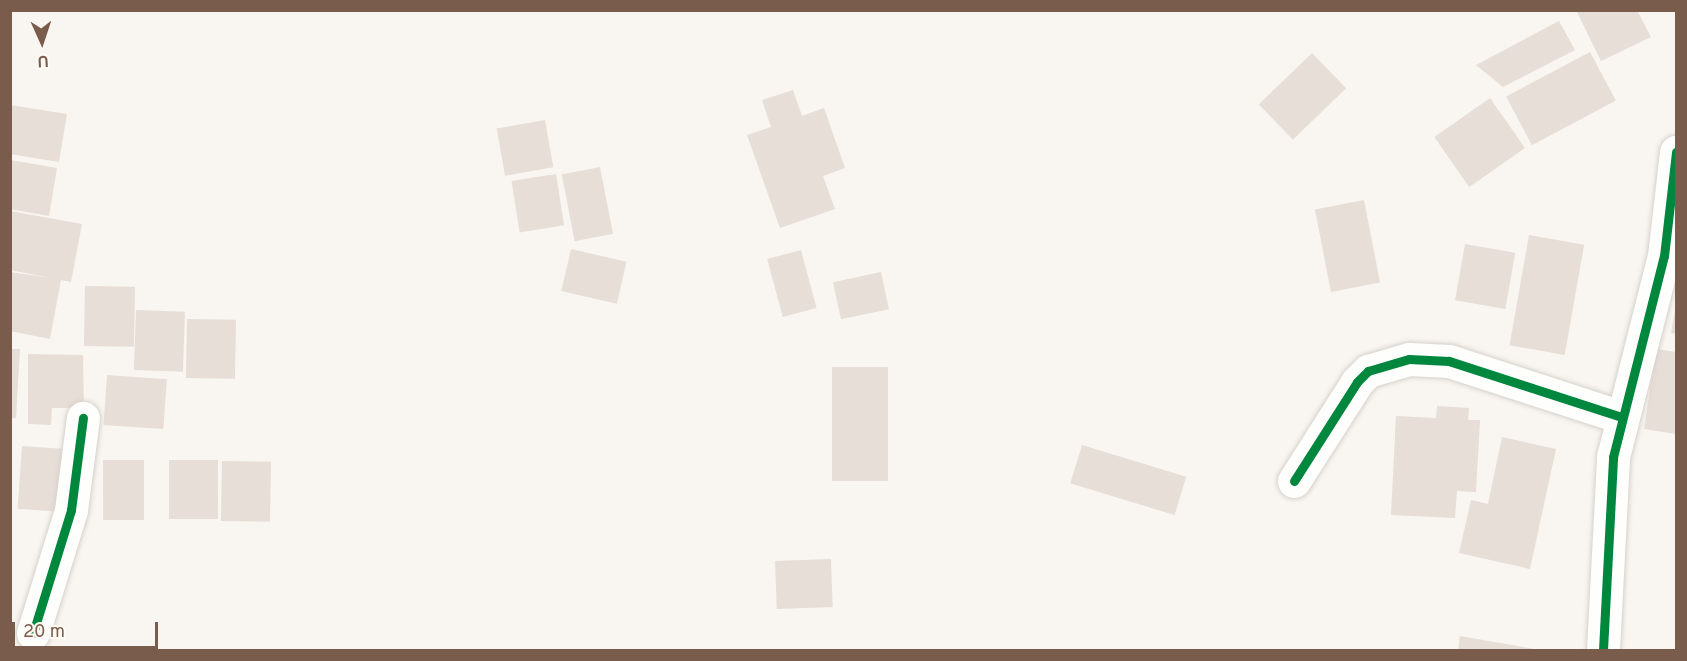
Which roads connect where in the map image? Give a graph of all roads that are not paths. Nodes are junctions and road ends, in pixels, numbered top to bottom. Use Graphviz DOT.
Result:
graph roads {
  1 [pos="1676,165"];
  2 [pos="1621,417"];
  3 [pos="83,418"];
  4 [pos="1294,482"];
  5 [pos="32,638"];
  6 [pos="1603,651"];
  1 -- 2 [label="street"];
  2 -- 4 [label="street"];
  2 -- 6 [label="street"];
  3 -- 5 [label="street"];
}
